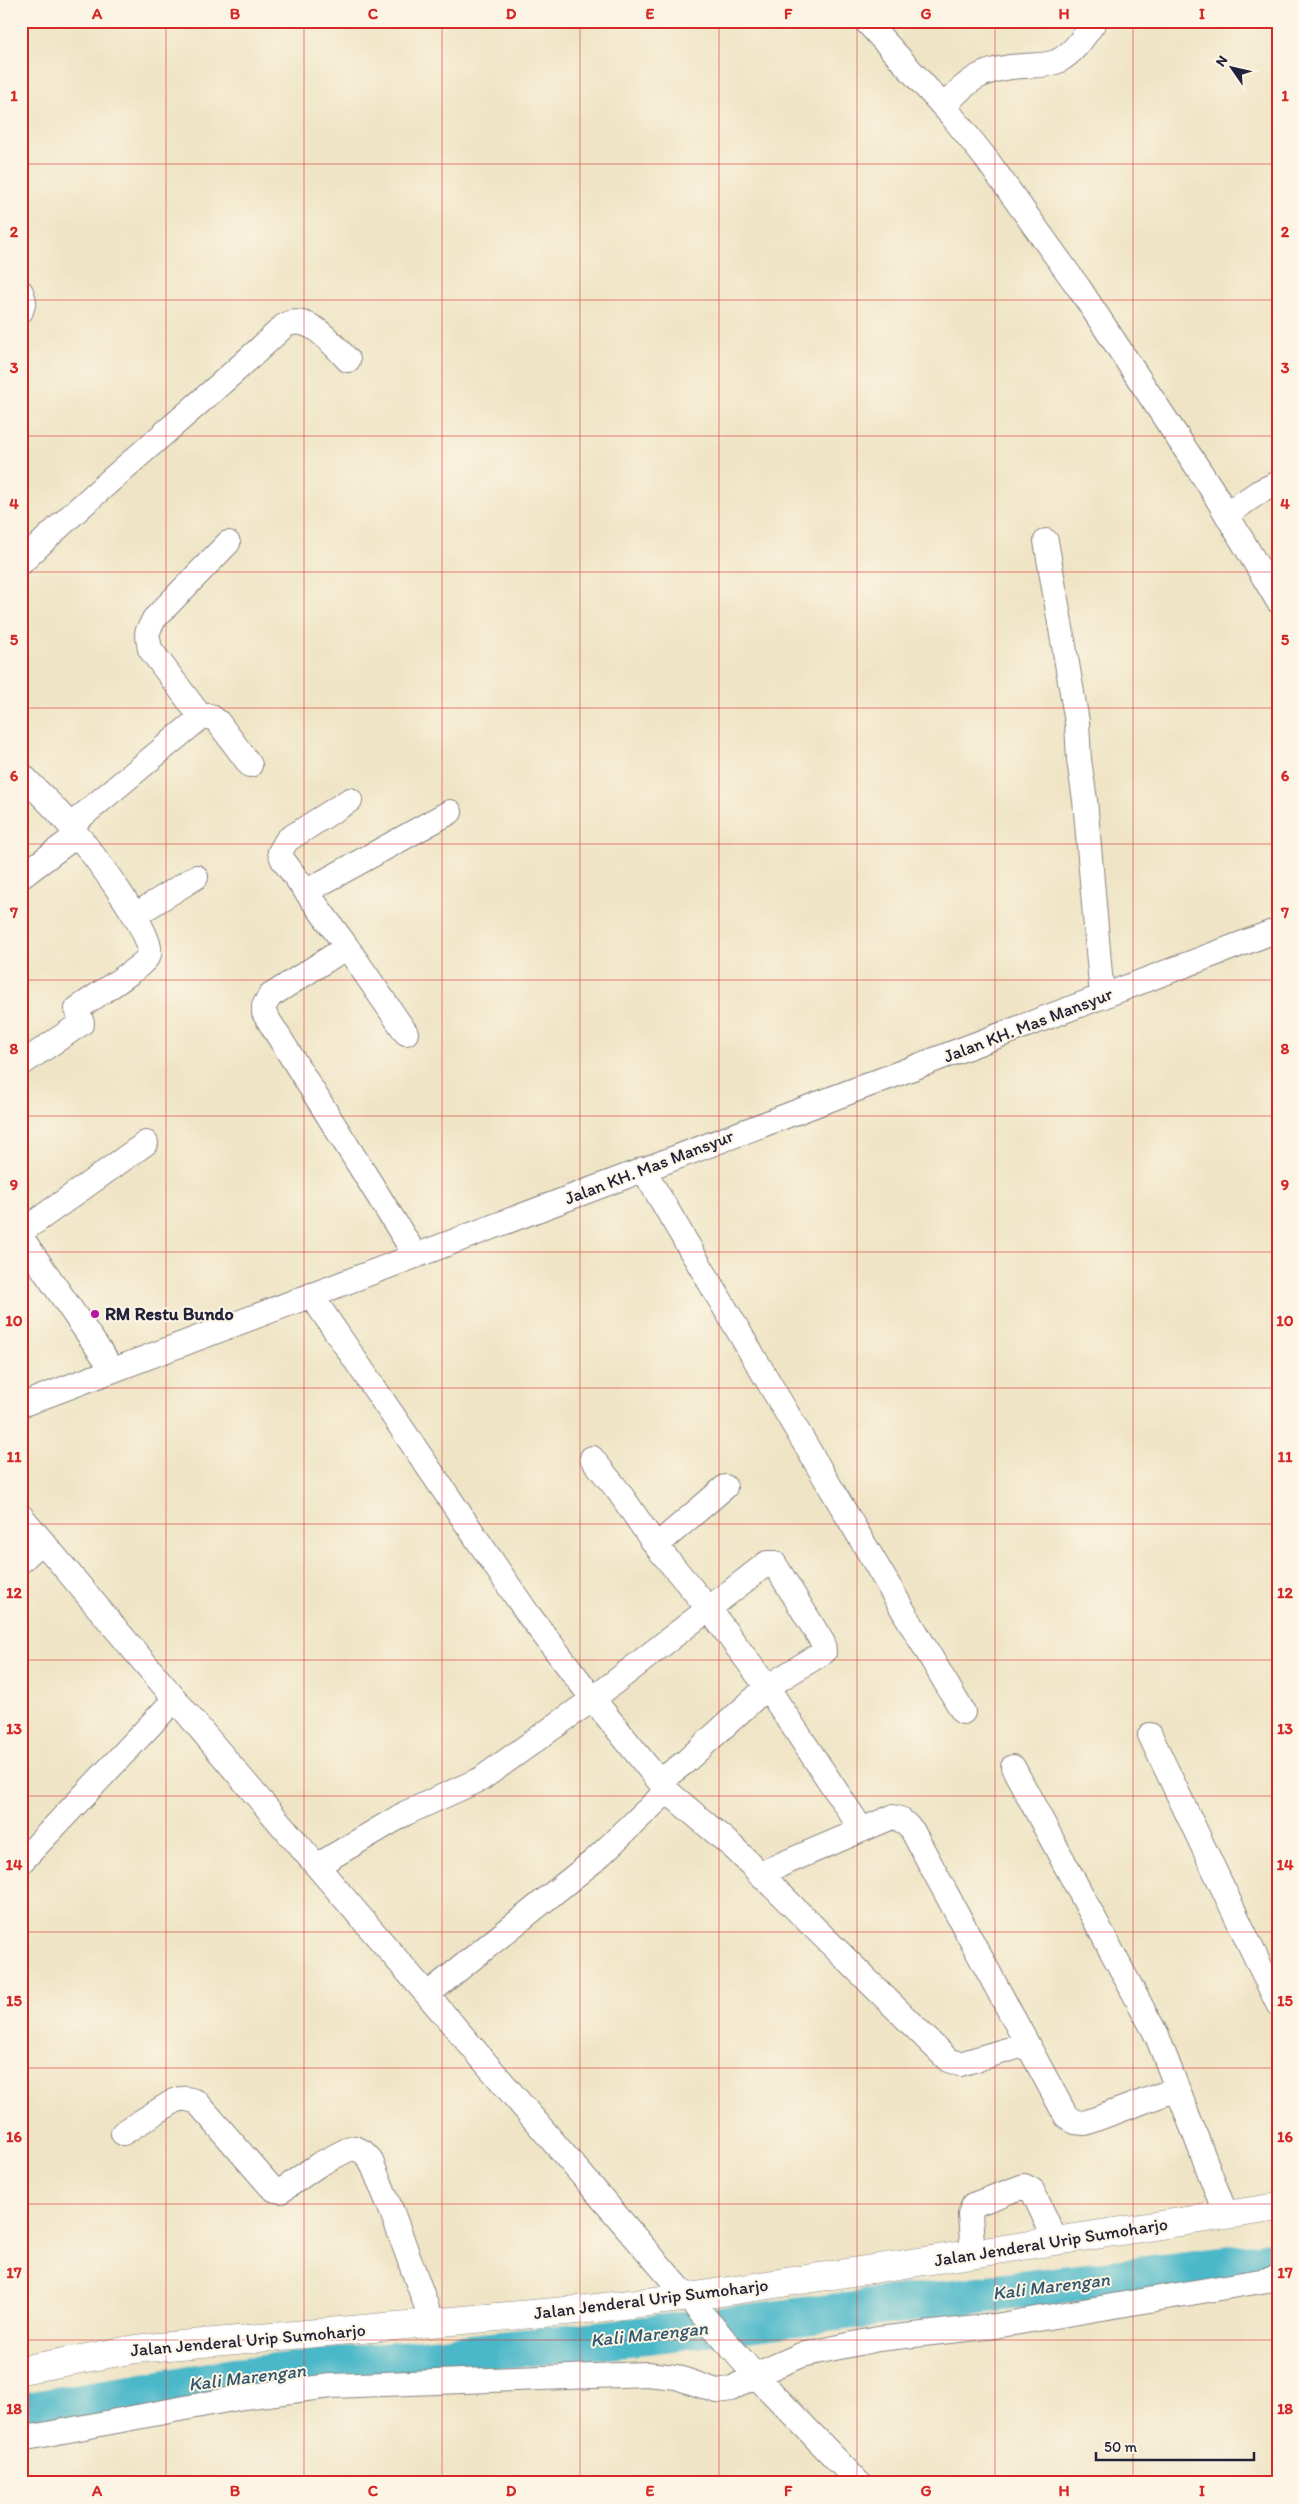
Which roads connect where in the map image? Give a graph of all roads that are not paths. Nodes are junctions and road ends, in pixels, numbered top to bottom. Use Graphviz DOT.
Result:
graph roads {
  1 [pos="866,21"];
  2 [pos="1095,21"];
  3 [pos="944,107"];
  4 [pos="21,292"];
  5 [pos="21,311"];
  6 [pos="348,360"];
  7 [pos="1278,483"];
  8 [pos="1227,514"];
  9 [pos="1046,541"];
  10 [pos="228,543"];
  11 [pos="25,552"];
  12 [pos="1278,601"];
  13 [pos="201,716"];
  14 [pos="250,764"];
  15 [pos="21,774"];
  16 [pos="350,800"];
  17 [pos="450,812"];
  18 [pos="73,830"];
  19 [pos="196,877"];
  20 [pos="21,878"];
  21 [pos="307,891"];
  22 [pos="135,914"];
  23 [pos="1278,930"];
  24 [pos="347,947"];
  25 [pos="1102,997"];
  26 [pos="406,1033"];
  27 [pos="21,1064"];
  28 [pos="146,1143"];
  29 [pos="643,1169"];
  30 [pos="21,1232"];
  31 [pos="21,1238"];
  32 [pos="416,1256"];
  33 [pos="311,1295"];
  34 [pos="113,1370"];
  35 [pos="21,1405"];
  36 [pos="592,1458"];
  37 [pos="725,1487"];
  38 [pos="21,1516"];
  39 [pos="42,1541"];
  40 [pos="656,1546"];
  41 [pos="21,1561"];
  42 [pos="709,1608"];
  43 [pos="767,1687"];
  44 [pos="174,1699"];
  45 [pos="593,1700"];
  46 [pos="963,1712"];
  47 [pos="1150,1735"];
  48 [pos="1013,1767"];
  49 [pos="663,1786"];
  50 [pos="862,1830"];
  51 [pos="21,1862"];
  52 [pos="318,1865"];
  53 [pos="759,1874"];
  54 [pos="428,1994"];
  55 [pos="1278,2004"];
  56 [pos="1028,2044"];
  57 [pos="1177,2089"];
  58 [pos="123,2133"];
  59 [pos="1278,2208"];
  60 [pos="1226,2215"];
  61 [pos="1056,2241"];
  62 [pos="974,2254"];
  63 [pos="1278,2278"];
  64 [pos="689,2296"];
  65 [pos="433,2324"];
  66 [pos="751,2369"];
  67 [pos="21,2370"];
  68 [pos="21,2439"];
  69 [pos="859,2483"];
  1 -- 3 [label="street"];
  2 -- 3 [label="street"];
  3 -- 8 [label="street"];
  4 -- 5 [label="street"];
  6 -- 11 [label="street"];
  7 -- 8 [label="street"];
  8 -- 12 [label="street"];
  9 -- 25 [label="street"];
  10 -- 13 [label="street"];
  13 -- 14 [label="street"];
  13 -- 18 [label="street"];
  15 -- 18 [label="street"];
  16 -- 21 [label="street"];
  17 -- 21 [label="street"];
  18 -- 20 [label="street"];
  18 -- 22 [label="street"];
  19 -- 22 [label="street"];
  21 -- 24 [label="street"];
  22 -- 27 [label="street"];
  23 -- 25 [label="street, Jalan KH. Mas Mansyur"];
  24 -- 26 [label="street"];
  24 -- 32 [label="street"];
  25 -- 29 [label="street, Jalan KH. Mas Mansyur"];
  28 -- 30 [label="street"];
  29 -- 32 [label="street, Jalan KH. Mas Mansyur"];
  29 -- 46 [label="street"];
  31 -- 34 [label="street"];
  32 -- 33 [label="street, Jalan KH. Mas Mansyur"];
  33 -- 34 [label="street, Jalan KH. Mas Mansyur"];
  33 -- 45 [label="street"];
  34 -- 35 [label="street, Jalan KH. Mas Mansyur"];
  36 -- 40 [label="street"];
  37 -- 40 [label="street"];
  38 -- 39 [label="street"];
  39 -- 41 [label="street"];
  39 -- 44 [label="street"];
  40 -- 42 [label="street"];
  42 -- 43 [label="street"];
  42 -- 43 [label="street"];
  42 -- 45 [label="street"];
  43 -- 49 [label="street"];
  43 -- 50 [label="street"];
  44 -- 51 [label="street"];
  44 -- 52 [label="street"];
  45 -- 49 [label="street"];
  45 -- 52 [label="street"];
  47 -- 55 [label="street"];
  48 -- 57 [label="street"];
  49 -- 53 [label="street"];
  49 -- 54 [label="street"];
  50 -- 53 [label="street"];
  50 -- 56 [label="street"];
  52 -- 54 [label="street"];
  53 -- 56 [label="street"];
  54 -- 64 [label="street"];
  56 -- 57 [label="street"];
  57 -- 60 [label="street"];
  58 -- 65 [label="street"];
  59 -- 60 [label="highway, Jalan Jenderal Urip Sumoharjo"];
  60 -- 61 [label="highway, Jalan Jenderal Urip Sumoharjo"];
  61 -- 62 [label="highway, Jalan Jenderal Urip Sumoharjo"];
  61 -- 62 [label="street"];
  62 -- 64 [label="highway, Jalan Jenderal Urip Sumoharjo"];
  63 -- 66 [label="street"];
  64 -- 65 [label="highway, Jalan Jenderal Urip Sumoharjo"];
  64 -- 66 [label="street"];
  65 -- 67 [label="highway, Jalan Jenderal Urip Sumoharjo"];
  66 -- 68 [label="street"];
  66 -- 69 [label="street"];
}
